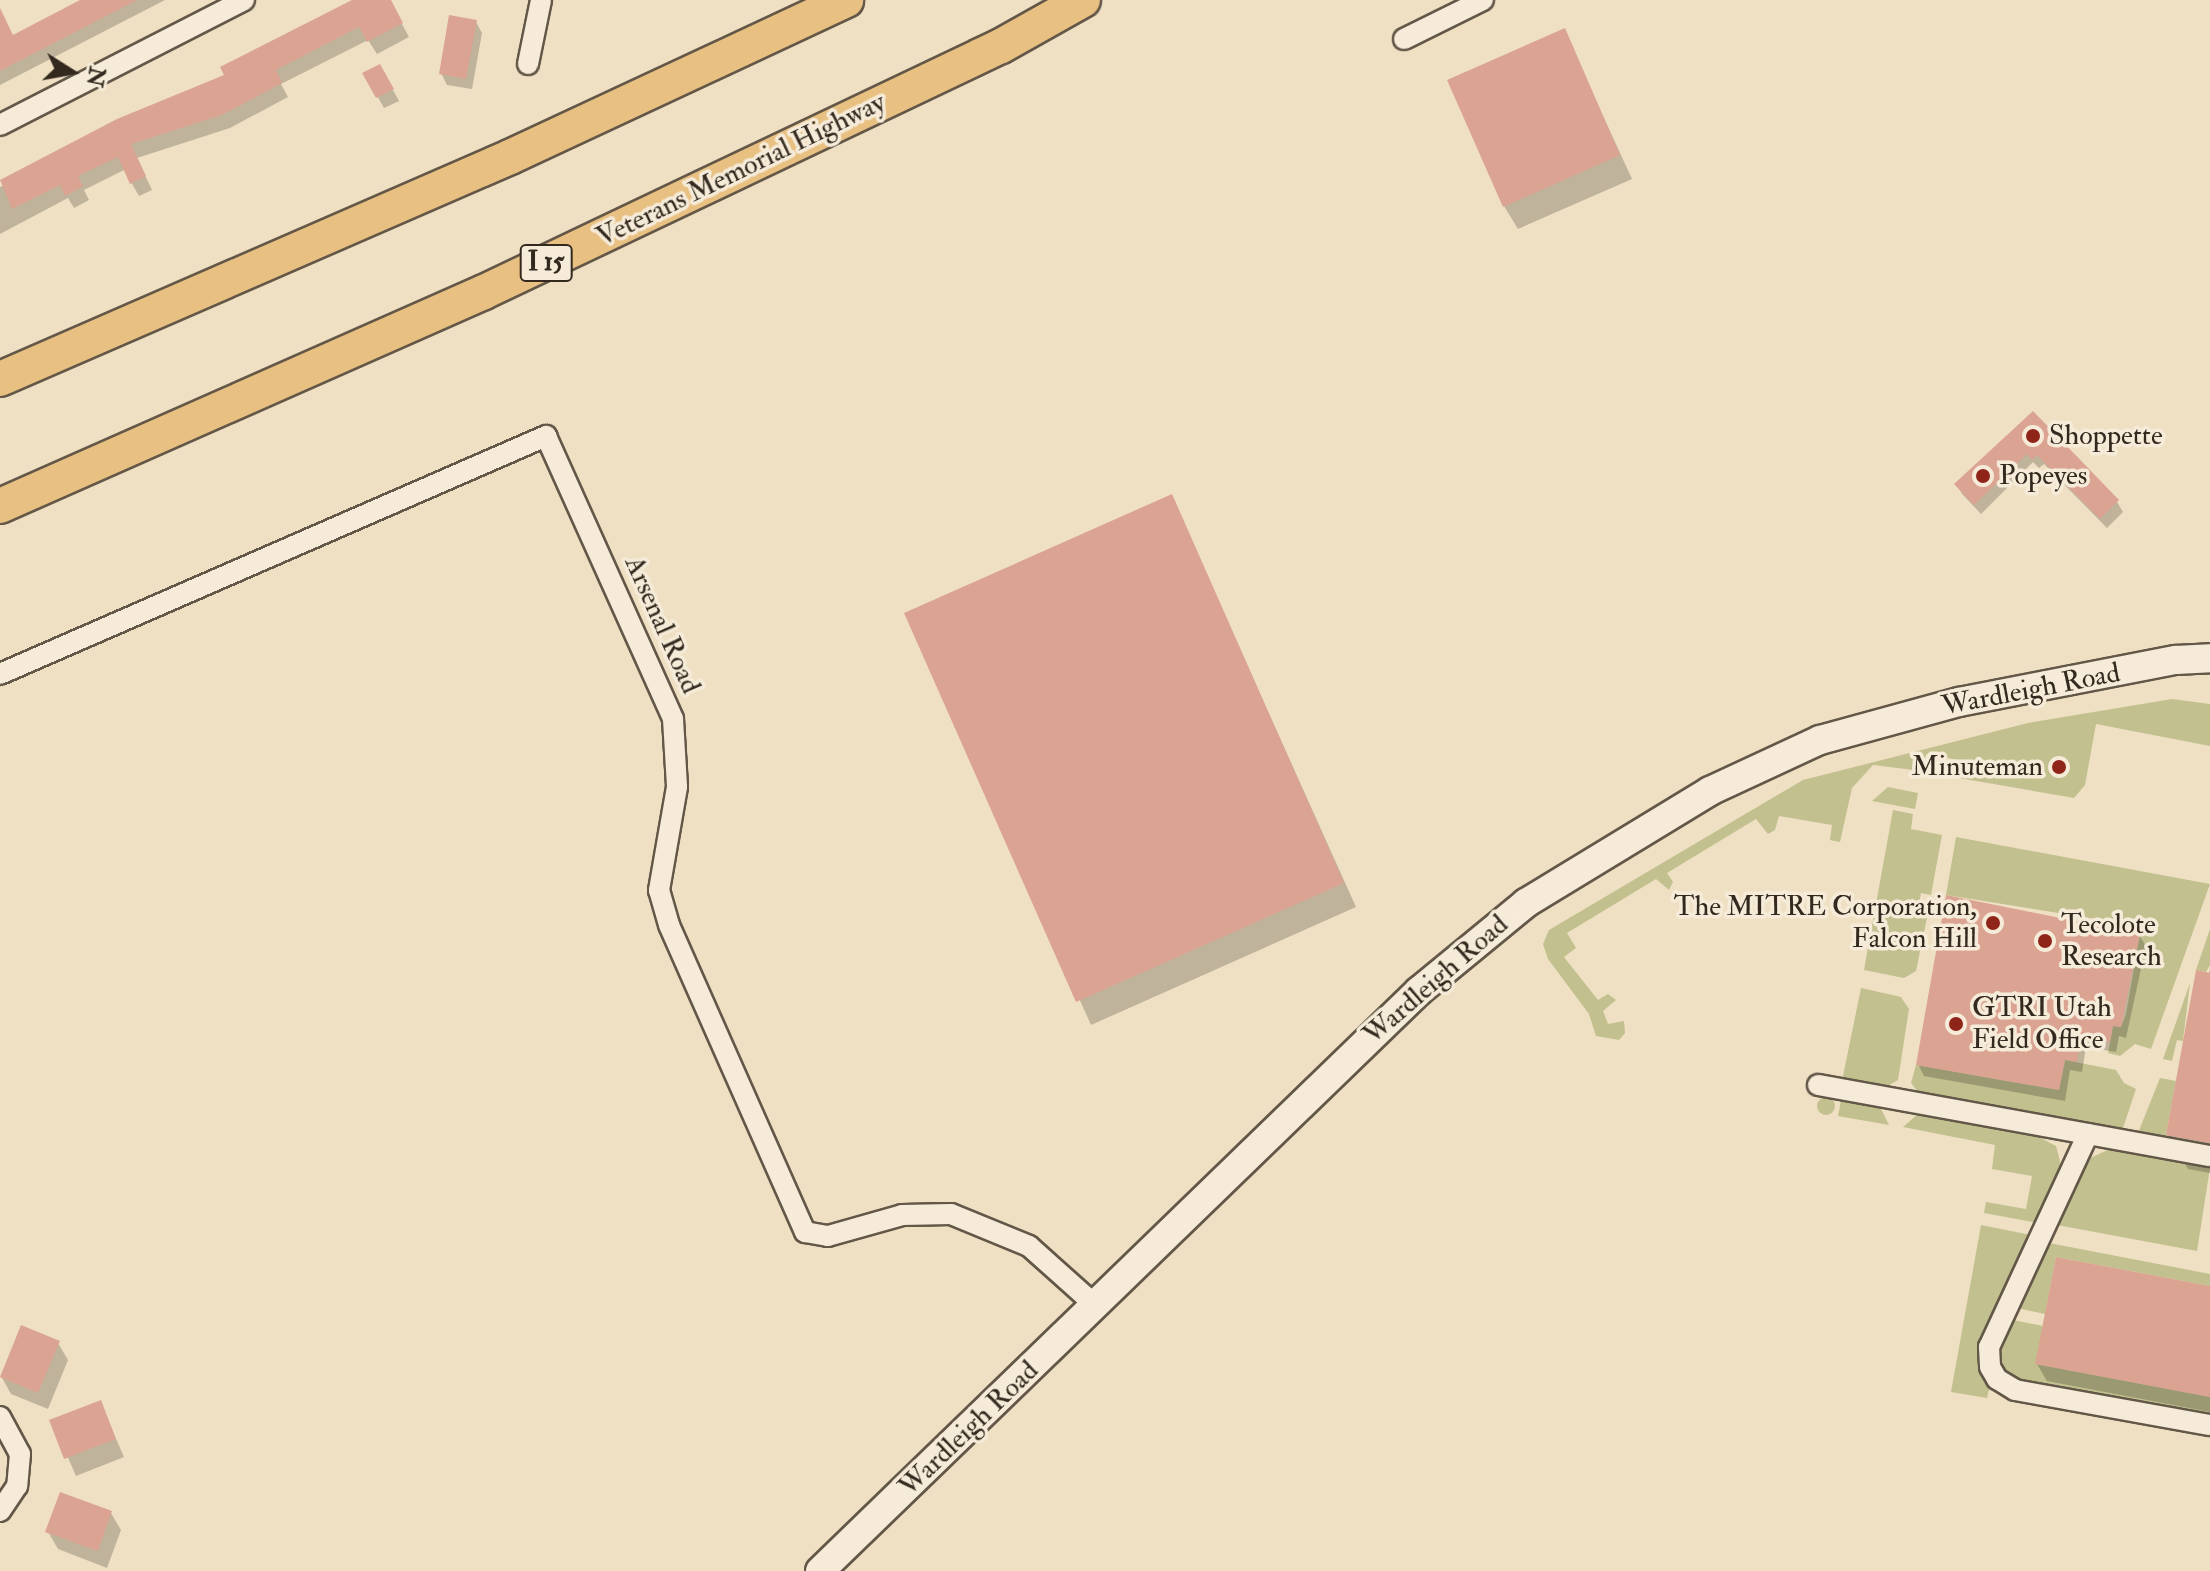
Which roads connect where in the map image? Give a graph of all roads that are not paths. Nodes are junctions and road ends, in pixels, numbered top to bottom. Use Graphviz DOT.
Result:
graph roads {
  1 [pos="244,0"];
  2 [pos="541,0"];
  3 [pos="846,0"];
  4 [pos="1083,0"];
  5 [pos="1483,0"];
  6 [pos="1404,39"];
  7 [pos="528,64"];
  8 [pos="0,125"];
  9 [pos="0,379"];
  10 [pos="0,506"];
  11 [pos="2210,643"];
  12 [pos="2210,658"];
  13 [pos="2176,660"];
  14 [pos="0,674"];
  15 [pos="1818,1085"];
  16 [pos="2088,1134"];
  17 [pos="2210,1156"];
  18 [pos="1096,1306"];
  19 [pos="0,1417"];
  20 [pos="2210,1425"];
  21 [pos="0,1511"];
  22 [pos="820,1571"];
  1 -- 8 [label="street"];
  2 -- 7 [label="street"];
  3 -- 9 [label="highway"];
  4 -- 10 [label="highway, Veterans Memorial Highway / I 15"];
  5 -- 6 [label="street"];
  11 -- 13 [label="main road"];
  12 -- 13 [label="main road, Wardleigh Road"];
  13 -- 18 [label="main road, Wardleigh Road"];
  14 -- 18 [label="street, Arsenal Road"];
  15 -- 16 [label="street"];
  16 -- 17 [label="street"];
  16 -- 20 [label="street"];
  18 -- 22 [label="main road, Wardleigh Road"];
  19 -- 21 [label="street"];
}
